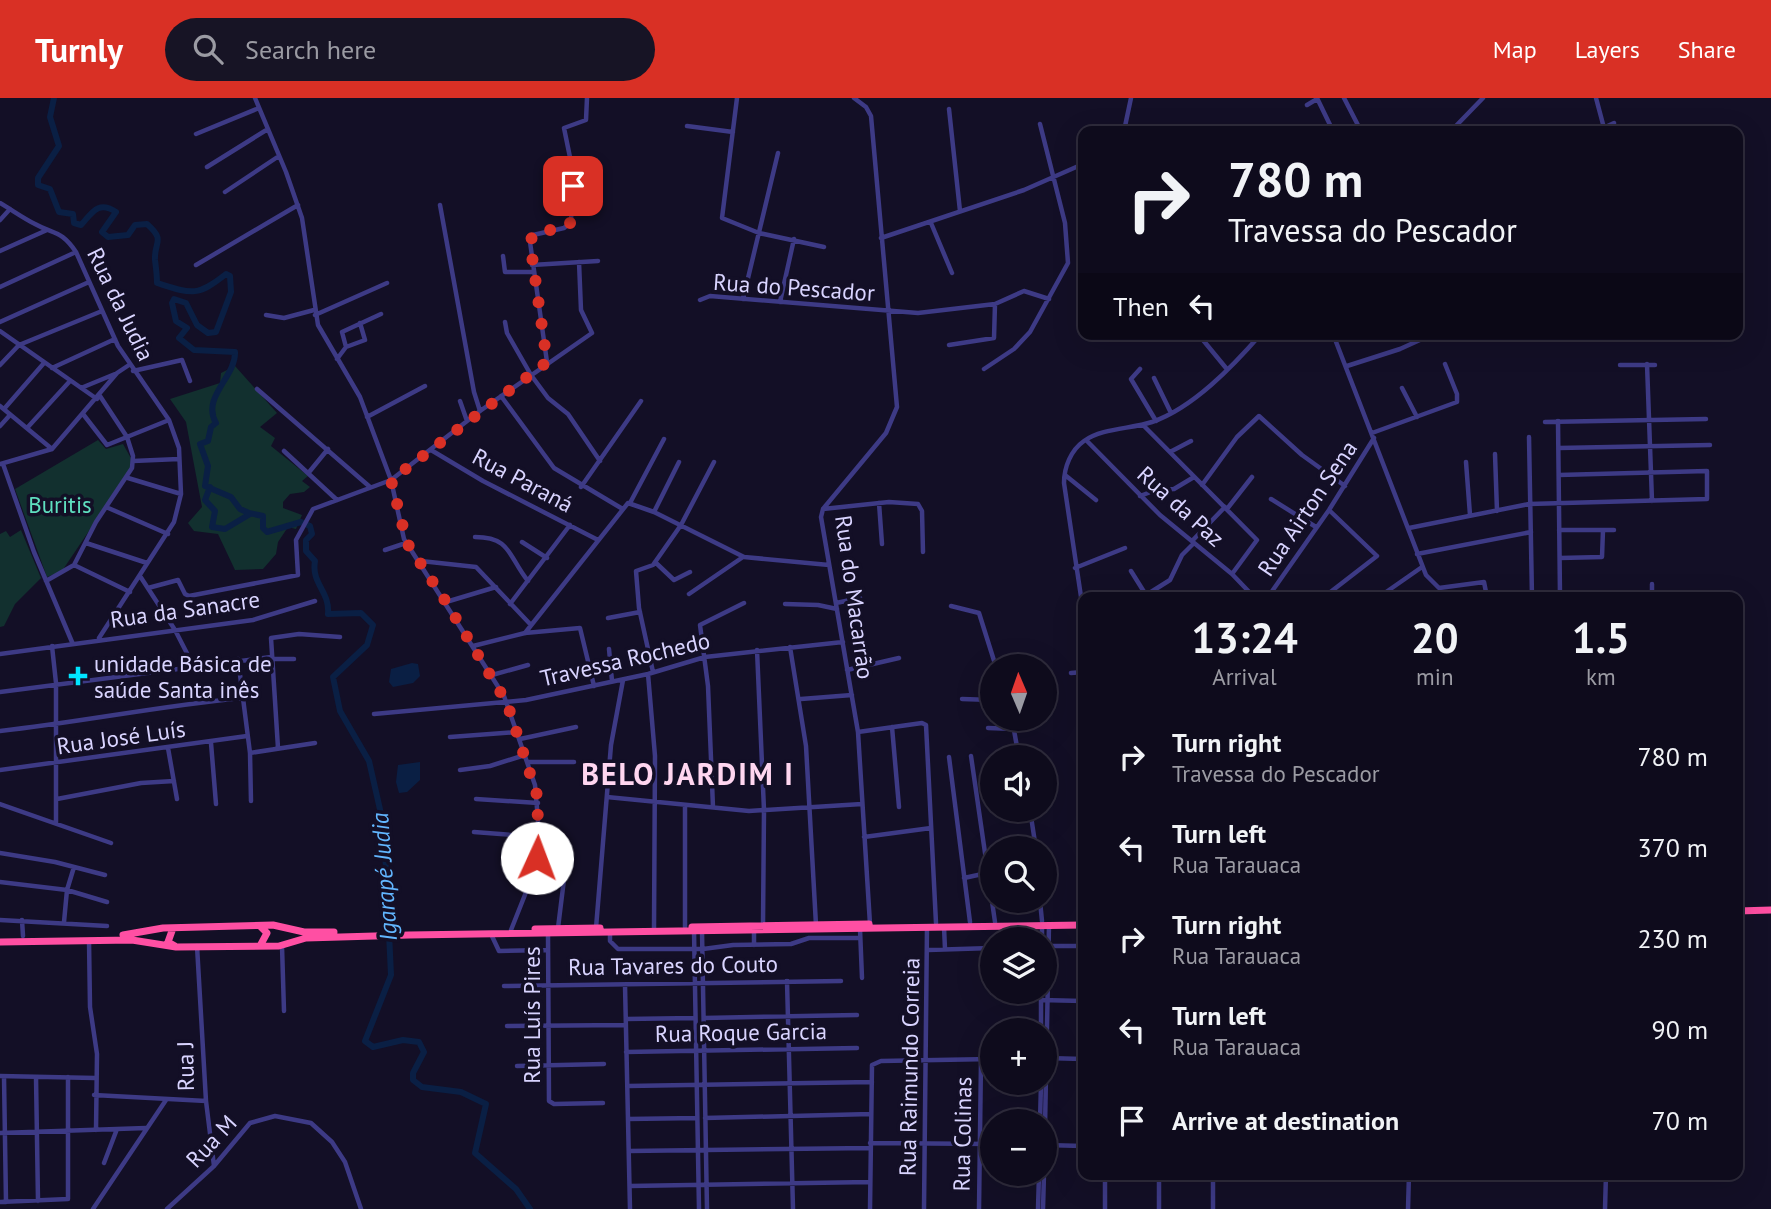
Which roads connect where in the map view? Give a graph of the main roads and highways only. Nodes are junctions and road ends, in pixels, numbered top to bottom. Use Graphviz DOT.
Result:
graph roads {
  1 [pos="1743,912"];
  2 [pos="1771,912"];
  3 [pos="1078,923"];
  4 [pos="940,924"];
  5 [pos="1044,924"];
  6 [pos="260,926"];
  7 [pos="173,928"];
  8 [pos="729,928"];
  9 [pos="779,928"];
  10 [pos="408,933"];
  11 [pos="357,934"];
  12 [pos="0,939"];
  13 [pos="260,946"];
  14 [pos="176,947"];
  1 -- 2 [label="highway"];
  3 -- 5 [label="highway"];
  4 -- 5 [label="highway"];
  4 -- 5 [label="highway"];
  4 -- 9 [label="highway"];
  4 -- 9 [label="highway"];
  6 -- 7 [label="highway"];
  6 -- 11 [label="highway"];
  6 -- 13 [label="highway"];
  7 -- 12 [label="highway"];
  7 -- 14 [label="highway"];
  8 -- 9 [label="highway"];
  8 -- 9 [label="highway"];
  8 -- 10 [label="highway"];
  8 -- 10 [label="highway"];
  10 -- 11 [label="highway"];
  11 -- 13 [label="highway"];
  12 -- 14 [label="highway"];
  13 -- 14 [label="highway"];
}
